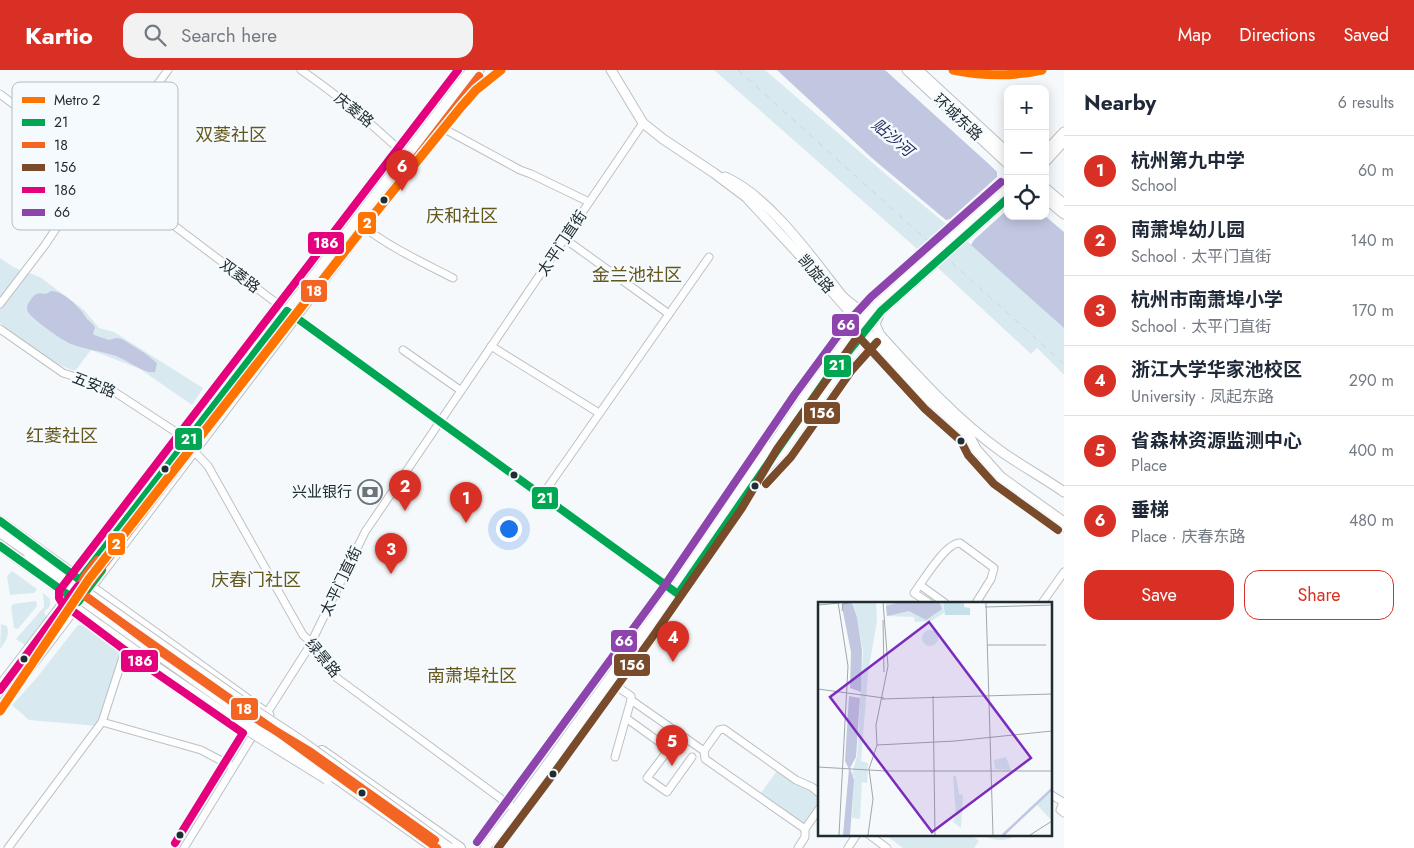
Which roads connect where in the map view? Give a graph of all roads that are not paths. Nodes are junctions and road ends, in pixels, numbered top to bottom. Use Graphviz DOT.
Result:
graph roads {
  1 [pos="168,70"];
  2 [pos="300,70"];
  3 [pos="465,70"];
  4 [pos="478,70"];
  5 [pos="611,70"];
  6 [pos="907,70"];
  7 [pos="918,70"];
  8 [pos="159,82"];
  9 [pos="454,91"];
  10 [pos="0,94"];
  11 [pos="12,103"];
  12 [pos="643,122"];
  13 [pos="439,126"];
  14 [pos="1064,132"];
  15 [pos="1064,141"];
  16 [pos="1049,148"];
  17 [pos="1004,149"];
  18 [pos="405,155"];
  19 [pos="1049,158"];
  20 [pos="1004,162"];
  21 [pos="714,173"];
  22 [pos="1049,191"];
  23 [pos="1004,193"];
  24 [pos="1004,201"];
  25 [pos="1049,201"];
  26 [pos="589,202"];
  27 [pos="1064,204"];
  28 [pos="1064,214"];
  29 [pos="364,227"];
  30 [pos="178,229"];
  31 [pos="54,230"];
  32 [pos="565,239"];
  33 [pos="709,257"];
  34 [pos="453,278"];
  35 [pos="0,304"];
  36 [pos="880,308"];
  37 [pos="287,312"];
  38 [pos="669,314"];
  39 [pos="295,317"];
  40 [pos="857,321"];
  41 [pos="0,329"];
  42 [pos="869,335"];
  43 [pos="491,346"];
  44 [pos="403,350"];
  45 [pos="460,390"];
  46 [pos="599,413"];
  47 [pos="439,422"];
  48 [pos="188,440"];
  49 [pos="776,446"];
  50 [pos="194,450"];
  51 [pos="762,473"];
  52 [pos="1064,492"];
  53 [pos="738,495"];
  54 [pos="541,497"];
  55 [pos="0,521"];
  56 [pos="1064,522"];
  57 [pos="0,532"];
  58 [pos="0,540"];
  59 [pos="0,546"];
  60 [pos="1064,572"];
  61 [pos="80,580"];
  62 [pos="920,585"];
  63 [pos="90,587"];
  64 [pos="675,593"];
  65 [pos="68,595"];
  66 [pos="78,602"];
  67 [pos="928,602"];
  68 [pos="944,602"];
  69 [pos="977,602"];
  70 [pos="1043,602"];
  71 [pos="107,623"];
  72 [pos="311,642"];
  73 [pos="127,646"];
  74 [pos="613,684"];
  75 [pos="0,686"];
  76 [pos="631,700"];
  77 [pos="0,707"];
  78 [pos="267,713"];
  79 [pos="626,718"];
  80 [pos="102,722"];
  81 [pos="288,728"];
  82 [pos="254,733"];
  83 [pos="704,751"];
  84 [pos="615,757"];
  85 [pos="692,757"];
  86 [pos="233,767"];
  87 [pos="818,791"];
  88 [pos="1052,795"];
  89 [pos="515,809"];
  90 [pos="818,810"];
  91 [pos="1064,813"];
  92 [pos="400,824"];
  93 [pos="805,830"];
  94 [pos="857,836"];
  95 [pos="871,836"];
  96 [pos="8,848"];
  97 [pos="184,848"];
  98 [pos="429,848"];
  99 [pos="435,848"];
  100 [pos="449,848"];
  101 [pos="454,848"];
  102 [pos="460,848"];
  103 [pos="485,848"];
  104 [pos="497,848"];
  105 [pos="798,848"];
  106 [pos="848,848"];
  107 [pos="887,848"];
  1 -- 8 [label="street"];
  2 -- 18 [label="street, 庆菱路"];
  3 -- 9 [label="main road"];
  4 -- 9 [label="main road"];
  4 -- 13 [label="main road"];
  5 -- 12 [label="main road, 凯旋路"];
  6 -- 20 [label="main road, 环城东路"];
  7 -- 17 [label="main road, 环城东路"];
  9 -- 18 [label="main road"];
  10 -- 11 [label="street, 双菱路"];
  12 -- 21 [label="main road, 凯旋路"];
  12 -- 26 [label="street, 太平门直街"];
  13 -- 26 [label="street"];
  13 -- 29 [label="main road"];
  14 -- 16 [label="main road"];
  15 -- 19 [label="main road"];
  18 -- 37 [label="main road"];
  21 -- 36 [label="main road"];
  21 -- 40 [label="main road, 凯旋路"];
  22 -- 27 [label="main road"];
  23 -- 36 [label="main road, bridge"];
  24 -- 36 [label="main road, bridge"];
  25 -- 28 [label="main road"];
  26 -- 32 [label="street, 太平门直街"];
  29 -- 34 [label="street"];
  29 -- 39 [label="main road"];
  30 -- 37 [label="street, 双菱路"];
  31 -- 35 [label="street"];
  32 -- 38 [label="street"];
  32 -- 43 [label="street, 太平门直街"];
  33 -- 38 [label="street"];
  36 -- 49 [label="main road, bridge"];
  36 -- 52 [label="main road, bridge"];
  37 -- 39 [label="street, 双菱路"];
  37 -- 48 [label="main road"];
  38 -- 46 [label="street"];
  39 -- 47 [label="street, 双菱路"];
  39 -- 50 [label="main road"];
  40 -- 42 [label="main road, 凯旋路"];
  40 -- 53 [label="main road"];
  41 -- 48 [label="street, 五安路"];
  42 -- 51 [label="main road"];
  42 -- 56 [label="main road, 凯旋路"];
  43 -- 45 [label="street, 太平门直街"];
  43 -- 46 [label="street"];
  44 -- 45 [label="street"];
  45 -- 47 [label="street, 太平门直街"];
  46 -- 54 [label="street"];
  47 -- 54 [label="street, 双菱路"];
  47 -- 72 [label="street, 太平门直街"];
  48 -- 61 [label="main road"];
  49 -- 51 [label="main road"];
  49 -- 53 [label="main road"];
  50 -- 63 [label="main road"];
  50 -- 72 [label="street, 绿景路"];
  51 -- 64 [label="main road"];
  53 -- 64 [label="main road"];
  54 -- 64 [label="street, 双菱路"];
  55 -- 61 [label="main road"];
  57 -- 100 [label="highway, bridge"];
  58 -- 92 [label="highway, bridge"];
  59 -- 65 [label="main road"];
  60 -- 70 [label="street"];
  61 -- 63 [label="main road"];
  61 -- 65 [label="main road"];
  62 -- 67 [label="street"];
  62 -- 68 [label="street"];
  62 -- 69 [label="street"];
  63 -- 66 [label="main road"];
  63 -- 78 [label="main road"];
  64 -- 74 [label="main road"];
  64 -- 89 [label="main road"];
  65 -- 66 [label="main road"];
  65 -- 75 [label="main road"];
  66 -- 71 [label="main road"];
  66 -- 73 [label="main road"];
  66 -- 77 [label="main road"];
  71 -- 82 [label="main road"];
  71 -- 92 [label="highway, bridge"];
  72 -- 78 [label="street, 太平门直街"];
  72 -- 89 [label="street, 绿景路"];
  73 -- 80 [label="street"];
  73 -- 82 [label="main road"];
  74 -- 76 [label="street"];
  74 -- 104 [label="main road"];
  76 -- 79 [label="street"];
  76 -- 83 [label="street"];
  78 -- 81 [label="main road"];
  78 -- 82 [label="street, 太平门直街"];
  79 -- 84 [label="street"];
  79 -- 85 [label="street"];
  80 -- 86 [label="street"];
  80 -- 96 [label="street"];
  81 -- 101 [label="main road"];
  81 -- 102 [label="highway"];
  82 -- 86 [label="street, 太平门直街"];
  82 -- 98 [label="main road"];
  83 -- 87 [label="street"];
  83 -- 93 [label="street"];
  86 -- 97 [label="street, 太平门直街"];
  88 -- 91 [label="street"];
  89 -- 103 [label="main road"];
  90 -- 93 [label="street"];
  92 -- 99 [label="highway, bridge"];
  93 -- 105 [label="street"];
  94 -- 106 [label="street"];
  95 -- 107 [label="street"];
}
